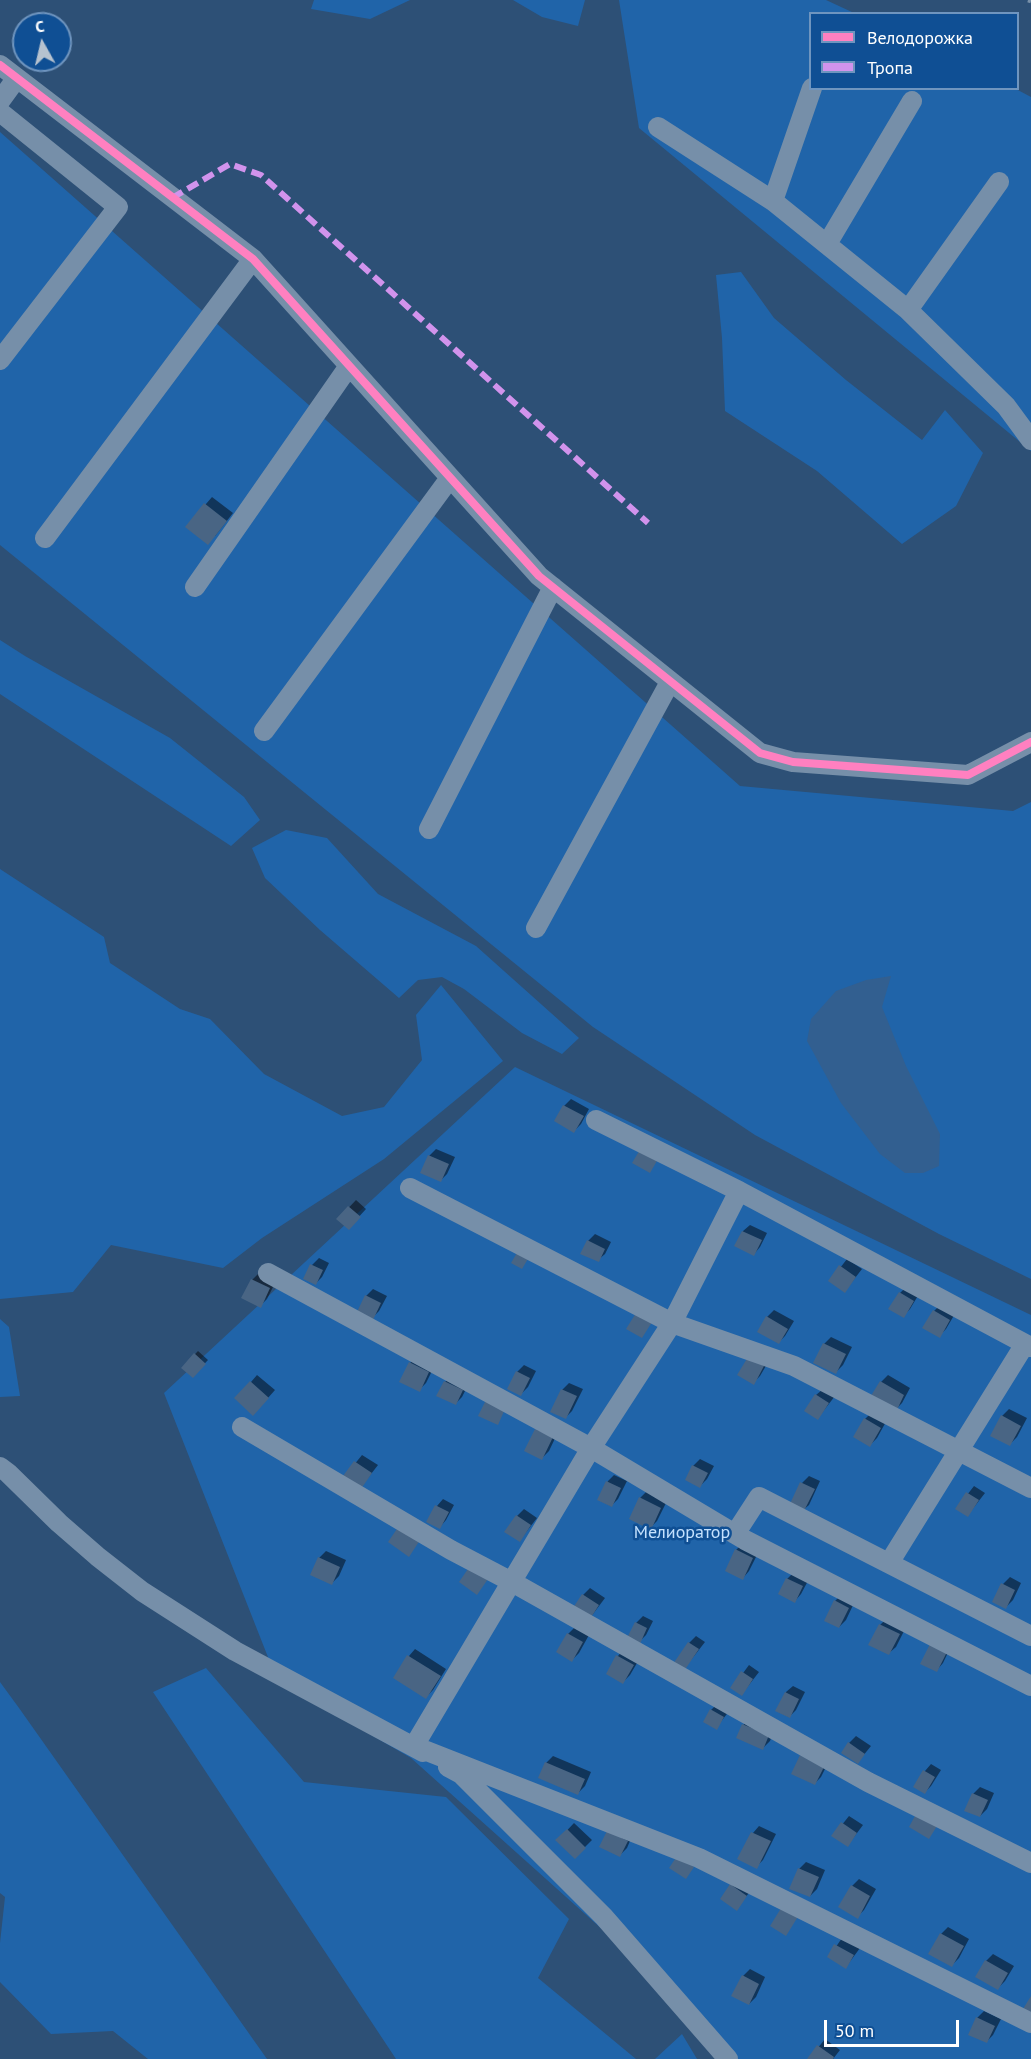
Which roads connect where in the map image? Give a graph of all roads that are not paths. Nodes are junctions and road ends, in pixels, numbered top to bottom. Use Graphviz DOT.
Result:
graph roads {
  1 [pos="0,65"];
  2 [pos="16,79"];
  3 [pos="811,90"];
  4 [pos="0,101"];
  5 [pos="912,101"];
  6 [pos="0,112"];
  7 [pos="658,127"];
  8 [pos="999,182"];
  9 [pos="773,201"];
  10 [pos="827,244"];
  11 [pos="253,259"];
  12 [pos="908,310"];
  13 [pos="0,360"];
  14 [pos="349,366"];
  15 [pos="1031,440"];
  16 [pos="450,478"];
  17 [pos="45,538"];
  18 [pos="195,587"];
  19 [pos="553,587"];
  20 [pos="670,682"];
  21 [pos="264,731"];
  22 [pos="1031,742"];
  23 [pos="429,829"];
  24 [pos="536,928"];
  25 [pos="596,1120"];
  26 [pos="410,1188"];
  27 [pos="739,1191"];
  28 [pos="268,1273"];
  29 [pos="672,1323"];
  30 [pos="1028,1346"];
  31 [pos="242,1427"];
  32 [pos="591,1448"];
  33 [pos="959,1450"];
  34 [pos="0,1467"];
  35 [pos="1031,1488"];
  36 [pos="735,1534"];
  37 [pos="889,1563"];
  38 [pos="512,1582"];
  39 [pos="1031,1636"];
  40 [pos="1031,1686"];
  41 [pos="414,1746"];
  42 [pos="1031,1863"];
  43 [pos="1031,2023"];
  44 [pos="728,2059"];
  1 -- 2 [label="street"];
  2 -- 4 [label="street"];
  2 -- 11 [label="street"];
  3 -- 9 [label="street"];
  5 -- 10 [label="street"];
  6 -- 13 [label="street"];
  7 -- 9 [label="street"];
  8 -- 12 [label="street"];
  9 -- 10 [label="street"];
  10 -- 12 [label="street"];
  11 -- 14 [label="street"];
  11 -- 17 [label="street"];
  12 -- 15 [label="street"];
  14 -- 16 [label="street"];
  14 -- 18 [label="street"];
  16 -- 19 [label="street"];
  16 -- 21 [label="street"];
  19 -- 20 [label="street"];
  19 -- 23 [label="street"];
  20 -- 22 [label="street"];
  20 -- 24 [label="street"];
  25 -- 27 [label="street"];
  26 -- 29 [label="street"];
  27 -- 29 [label="street"];
  27 -- 30 [label="street"];
  28 -- 32 [label="street"];
  29 -- 32 [label="street"];
  29 -- 33 [label="street"];
  30 -- 33 [label="street"];
  31 -- 38 [label="street"];
  32 -- 36 [label="street"];
  32 -- 38 [label="street"];
  33 -- 35 [label="street"];
  33 -- 37 [label="street"];
  34 -- 41 [label="street"];
  36 -- 37 [label="street"];
  36 -- 40 [label="street"];
  37 -- 39 [label="street"];
  38 -- 41 [label="street"];
  38 -- 42 [label="street"];
  41 -- 43 [label="street"];
  41 -- 44 [label="street"];
}
